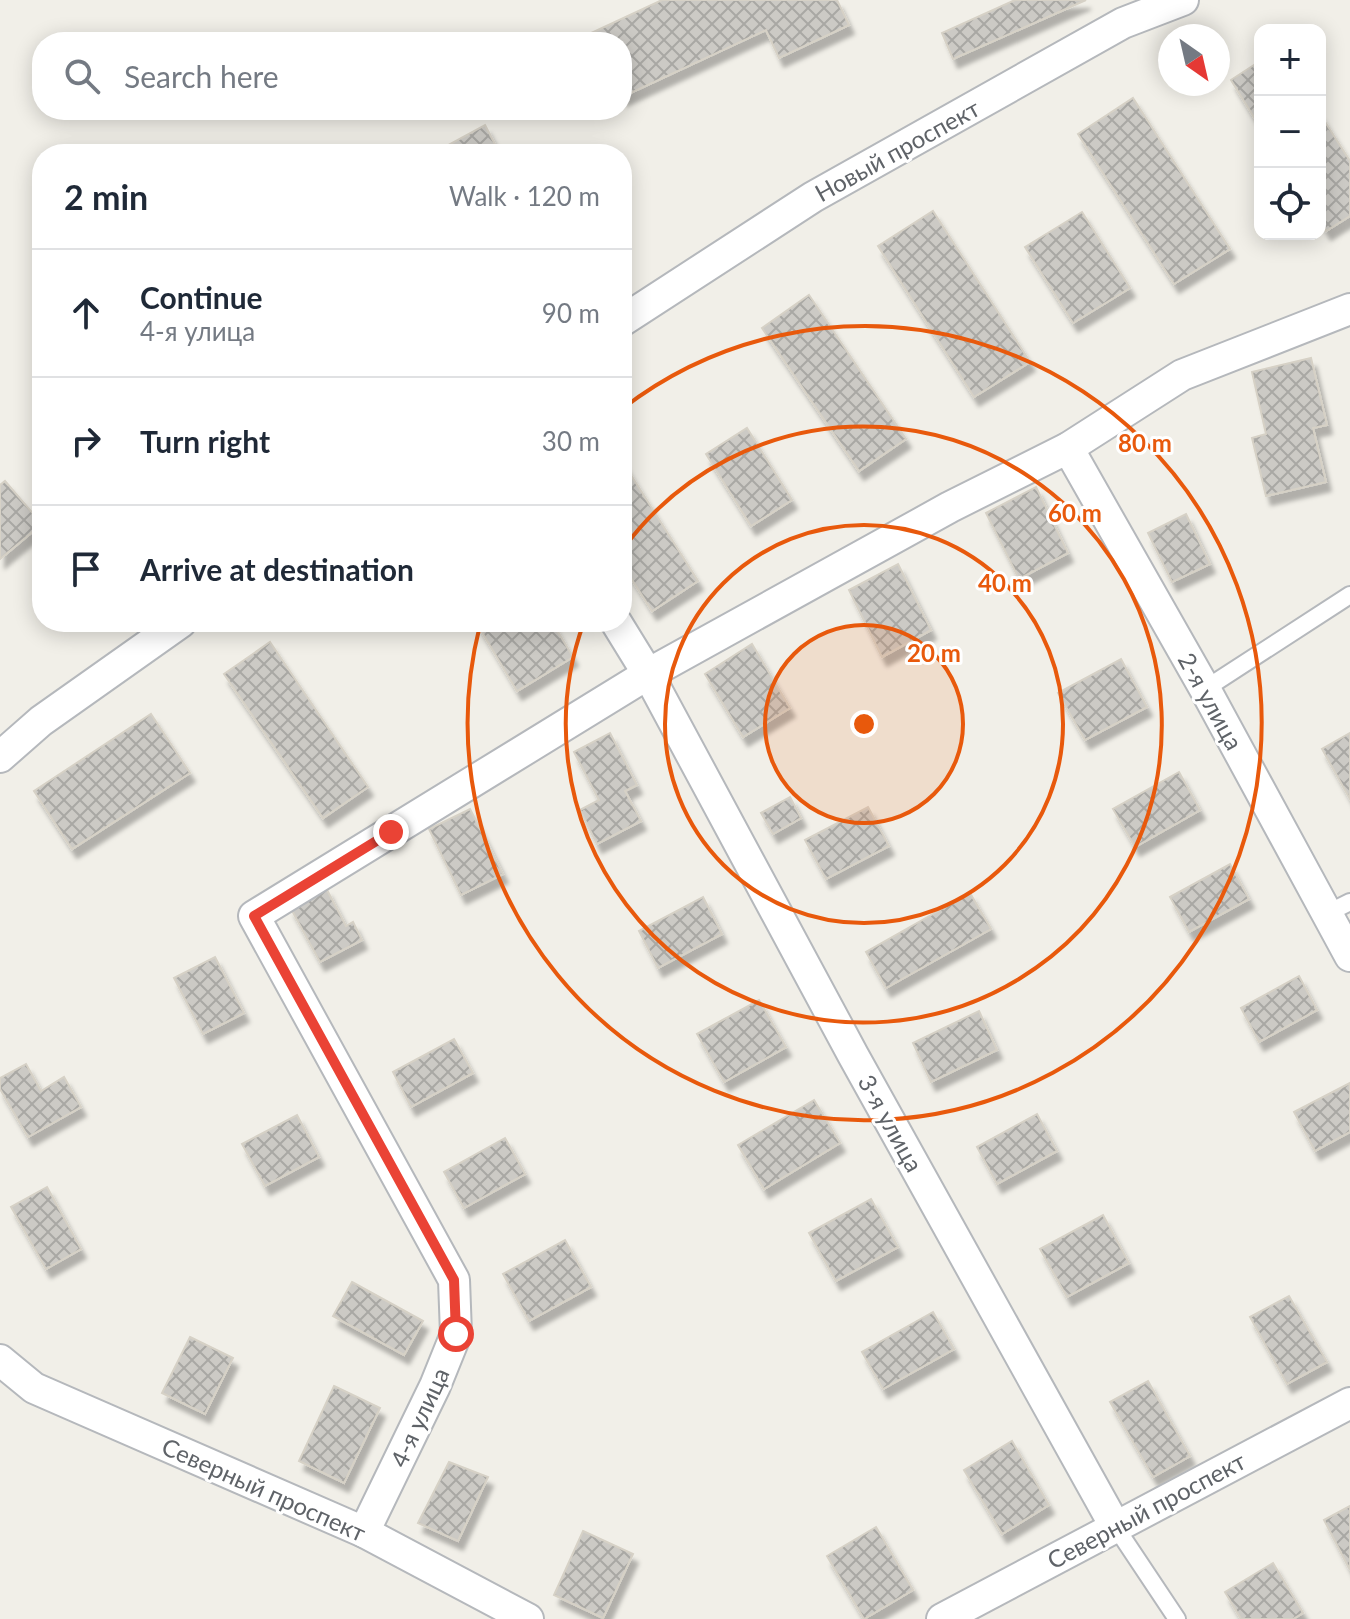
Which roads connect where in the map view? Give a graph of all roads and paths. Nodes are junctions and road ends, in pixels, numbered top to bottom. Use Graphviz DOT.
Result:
graph roads {
  1 [pos="1183,0"];
  2 [pos="1350,309"];
  3 [pos="632,315"];
  4 [pos="1068,448"];
  5 [pos="1350,595"];
  6 [pos="167,632"];
  7 [pos="622,632"];
  8 [pos="648,674"];
  9 [pos="1205,689"];
  10 [pos="0,757"];
  11 [pos="1339,907"];
  12 [pos="1350,956"];
  13 [pos="0,1360"];
  14 [pos="1350,1403"];
  15 [pos="1115,1526"];
  16 [pos="364,1532"];
  17 [pos="528,1619"];
  18 [pos="942,1619"];
  19 [pos="1177,1619"];
  1 -- 3 [label="street, Новый проспект"];
  2 -- 4 [label="street"];
  4 -- 8 [label="street"];
  4 -- 9 [label="street, 2-я улица"];
  5 -- 9 [label="lane"];
  6 -- 10 [label="street"];
  7 -- 8 [label="street, 3-я улица"];
  8 -- 15 [label="street, 3-я улица"];
  8 -- 16 [label="street, 4-я улица"];
  9 -- 11 [label="street, 2-я улица"];
  11 -- 12 [label="street, 2-я улица"];
  13 -- 16 [label="street, Северный проспект"];
  14 -- 15 [label="street, Северный проспект"];
  15 -- 18 [label="street, Северный проспект"];
  15 -- 19 [label="lane, 3-я улица"];
  16 -- 17 [label="street, Северный проспект"];
}
